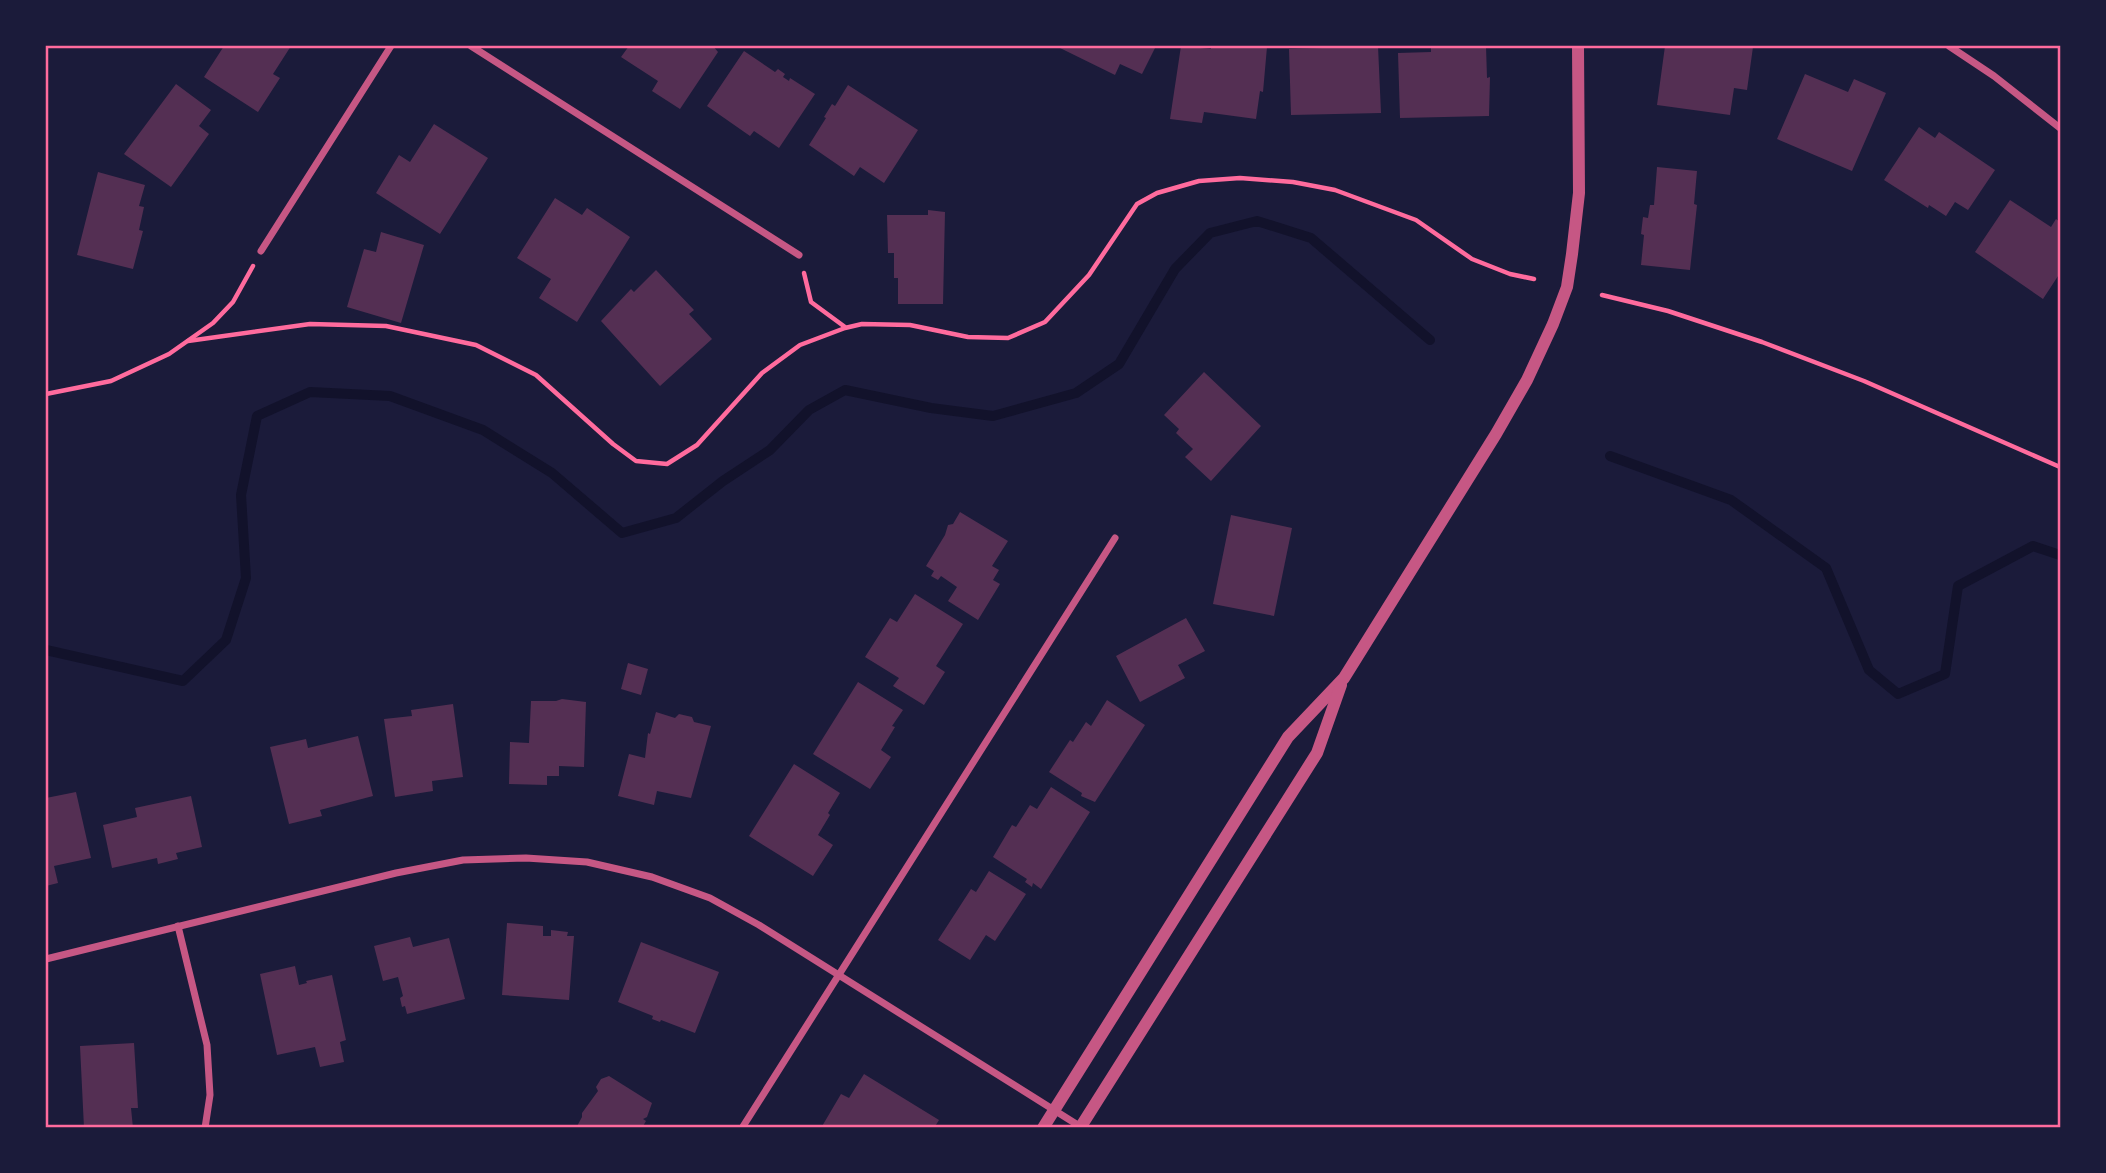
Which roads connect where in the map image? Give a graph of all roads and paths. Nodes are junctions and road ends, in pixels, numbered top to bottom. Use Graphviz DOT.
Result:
graph roads {
  1 [pos="390,46"];
  2 [pos="471,46"];
  3 [pos="1578,46"];
  4 [pos="1949,46"];
  5 [pos="2060,128"];
  6 [pos="261,251"];
  7 [pos="799,256"];
  8 [pos="1534,279"];
  9 [pos="1602,295"];
  10 [pos="845,328"];
  11 [pos="188,341"];
  12 [pos="46,394"];
  13 [pos="2060,467"];
  14 [pos="1115,538"];
  15 [pos="1344,678"];
  16 [pos="178,926"];
  17 [pos="46,959"];
  18 [pos="839,974"];
  19 [pos="1054,1110"];
  20 [pos="1080,1127"];
  21 [pos="205,1128"];
  22 [pos="742,1128"];
  23 [pos="1043,1128"];
  1 -- 6 [label="street"];
  2 -- 7 [label="street"];
  3 -- 15 [label="street"];
  4 -- 5 [label="street"];
  6 -- 11 [label="path"];
  7 -- 10 [label="path"];
  8 -- 10 [label="path"];
  9 -- 13 [label="path"];
  10 -- 11 [label="path"];
  11 -- 12 [label="path"];
  14 -- 18 [label="street"];
  15 -- 19 [label="street"];
  15 -- 20 [label="street"];
  16 -- 17 [label="street"];
  16 -- 18 [label="street"];
  16 -- 21 [label="street"];
  18 -- 19 [label="street"];
  18 -- 22 [label="street"];
  19 -- 20 [label="street"];
  19 -- 23 [label="street"];
}
